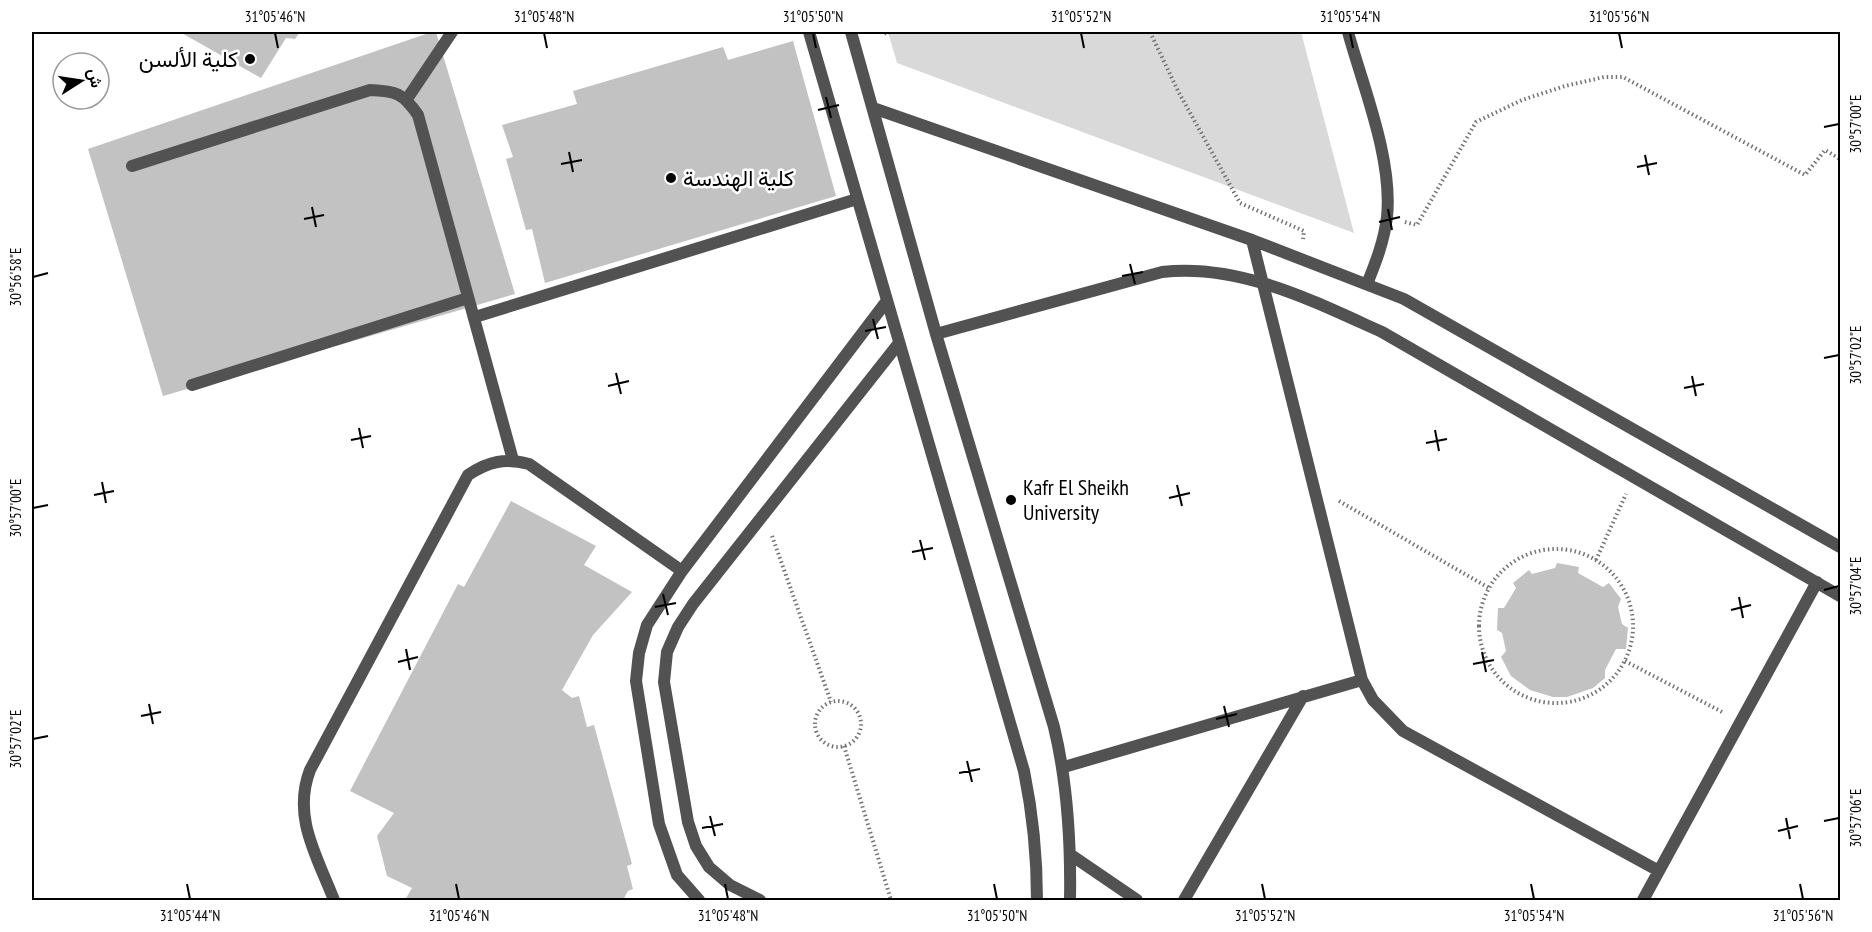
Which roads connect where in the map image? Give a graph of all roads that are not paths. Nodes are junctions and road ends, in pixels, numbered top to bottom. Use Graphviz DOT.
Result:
graph roads {
  1 [pos="452,32"];
  2 [pos="809,32"];
  3 [pos="851,32"];
  4 [pos="1348,32"];
  5 [pos="407,99"];
  6 [pos="873,108"];
  7 [pos="132,166"];
  8 [pos="857,199"];
  9 [pos="1252,240"];
  10 [pos="1261,283"];
  11 [pos="1367,284"];
  12 [pos="468,298"];
  13 [pos="886,302"];
  14 [pos="475,317"];
  15 [pos="936,334"];
  16 [pos="899,343"];
  17 [pos="192,385"];
  18 [pos="513,460"];
  19 [pos="1840,547"];
  20 [pos="682,571"];
  21 [pos="1817,582"];
  22 [pos="1840,597"];
  23 [pos="1362,680"];
  24 [pos="1303,696"];
  25 [pos="1064,767"];
  26 [pos="1071,855"];
  27 [pos="1659,871"];
  28 [pos="334,900"];
  29 [pos="699,900"];
  30 [pos="760,900"];
  31 [pos="1036,900"];
  32 [pos="1070,900"];
  33 [pos="1137,900"];
  34 [pos="1184,900"];
  35 [pos="1643,900"];
  1 -- 5 [label="lane"];
  2 -- 8 [label="lane"];
  3 -- 6 [label="lane"];
  4 -- 11 [label="lane"];
  5 -- 7 [label="lane"];
  5 -- 12 [label="lane"];
  6 -- 9 [label="lane"];
  6 -- 15 [label="lane"];
  8 -- 13 [label="lane"];
  8 -- 14 [label="lane"];
  9 -- 10 [label="lane"];
  9 -- 11 [label="lane"];
  10 -- 15 [label="lane"];
  10 -- 21 [label="lane"];
  10 -- 23 [label="lane"];
  11 -- 19 [label="lane"];
  12 -- 14 [label="lane"];
  12 -- 17 [label="lane"];
  13 -- 16 [label="lane"];
  13 -- 20 [label="lane"];
  14 -- 18 [label="lane"];
  15 -- 25 [label="lane"];
  16 -- 30 [label="lane"];
  16 -- 31 [label="lane"];
  18 -- 20 [label="lane"];
  18 -- 28 [label="lane"];
  20 -- 29 [label="lane"];
  21 -- 22 [label="lane"];
  21 -- 27 [label="lane"];
  23 -- 24 [label="lane"];
  23 -- 27 [label="lane"];
  24 -- 25 [label="lane"];
  24 -- 34 [label="lane"];
  25 -- 26 [label="lane"];
  26 -- 32 [label="lane"];
  26 -- 33 [label="lane"];
  27 -- 35 [label="lane"];
}
